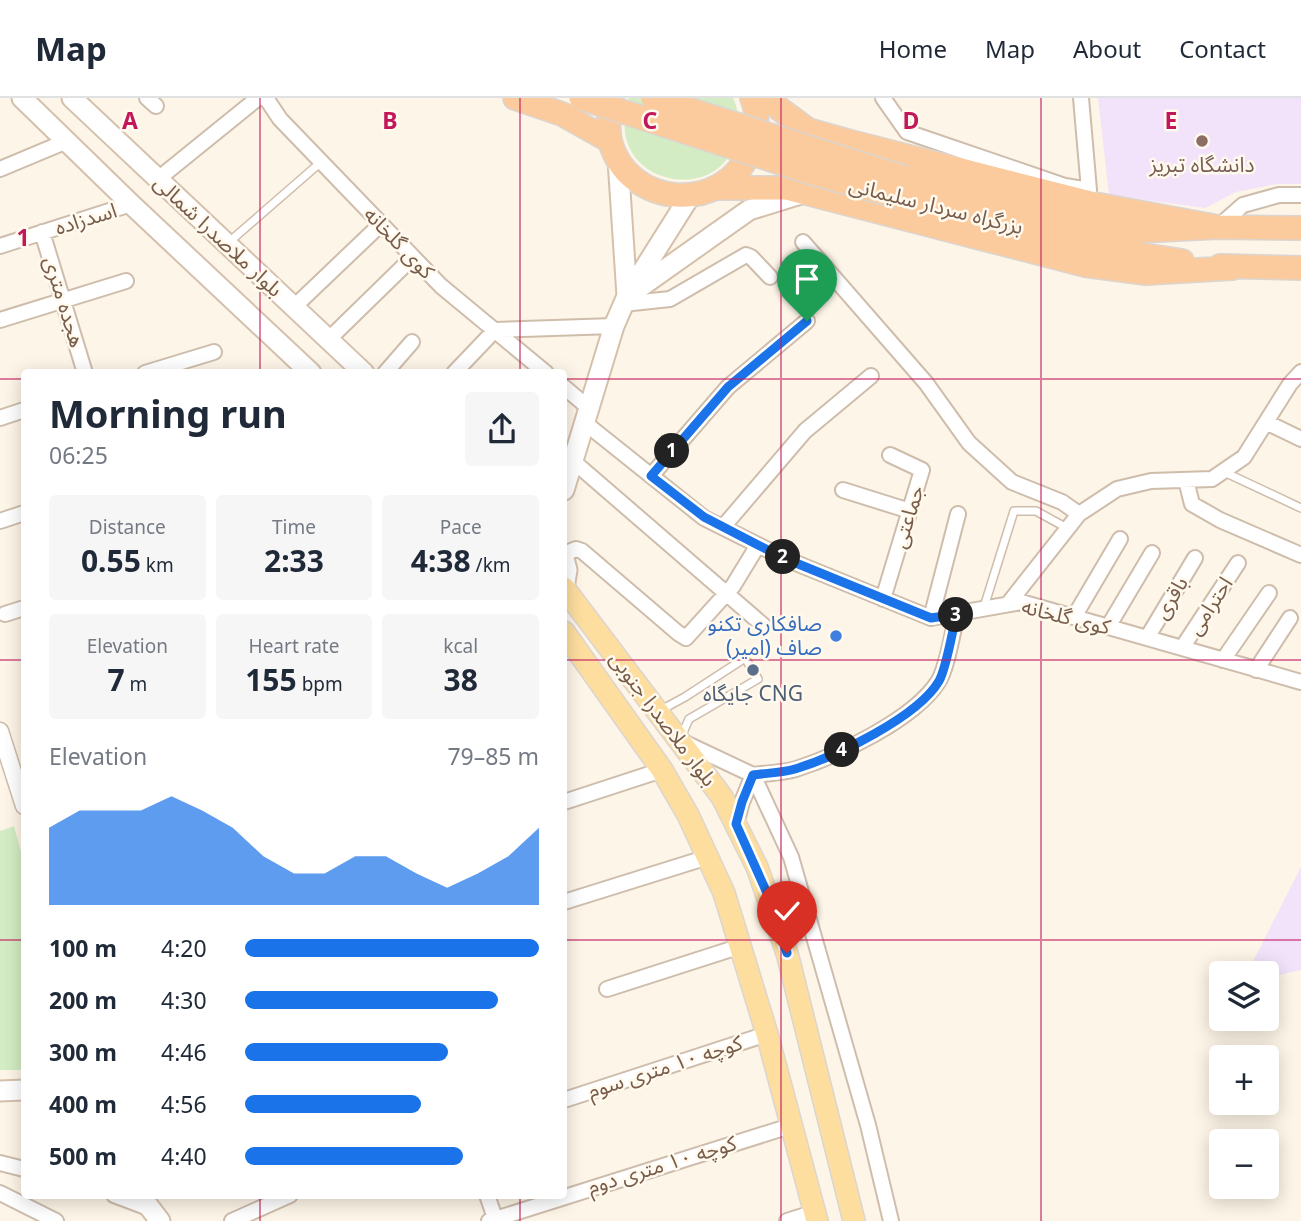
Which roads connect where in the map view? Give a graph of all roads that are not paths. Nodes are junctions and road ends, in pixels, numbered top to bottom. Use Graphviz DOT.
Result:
graph roads {
  1 [pos="22,98"];
  2 [pos="72,98"];
  3 [pos="258,98"];
  4 [pos="266,98"];
  5 [pos="515,98"];
  6 [pos="612,98"];
  7 [pos="653,98"];
  8 [pos="752,98"];
  9 [pos="765,98"];
  10 [pos="883,98"];
  11 [pos="1081,98"];
  12 [pos="573,103"];
  13 [pos="808,130"];
  14 [pos="66,141"];
  15 [pos="614,150"];
  16 [pos="321,162"];
  17 [pos="0,169"];
  18 [pos="158,179"];
  19 [pos="718,188"];
  20 [pos="902,188"];
  21 [pos="796,190"];
  22 [pos="1301,195"];
  23 [pos="690,196"];
  24 [pos="131,204"];
  25 [pos="381,224"];
  26 [pos="1218,227"];
  27 [pos="1301,228"];
  28 [pos="43,232"];
  29 [pos="803,243"];
  30 [pos="227,244"];
  31 [pos="0,246"];
  32 [pos="413,257"];
  33 [pos="1232,268"];
  34 [pos="1301,268"];
  35 [pos="770,277"];
  36 [pos="126,281"];
  37 [pos="625,300"];
  38 [pos="63,301"];
  39 [pos="293,307"];
  40 [pos="0,320"];
  41 [pos="807,321"];
  42 [pos="614,326"];
  43 [pos="495,330"];
  44 [pos="328,340"];
  45 [pos="412,342"];
  46 [pos="214,352"];
  47 [pos="84,369"];
  48 [pos="158,369"];
  49 [pos="307,369"];
  50 [pos="360,369"];
  51 [pos="388,369"];
  52 [pos="458,369"];
  53 [pos="541,369"];
  54 [pos="1301,372"];
  55 [pos="871,376"];
  56 [pos="567,391"];
  57 [pos="21,411"];
  58 [pos="588,416"];
  59 [pos="0,418"];
  60 [pos="1266,422"];
  61 [pos="1301,439"];
  62 [pos="572,449"];
  63 [pos="890,455"];
  64 [pos="1222,471"];
  65 [pos="567,475"];
  66 [pos="651,476"];
  67 [pos="1186,480"];
  68 [pos="842,489"];
  69 [pos="1301,508"];
  70 [pos="909,512"];
  71 [pos="21,514"];
  72 [pos="958,514"];
  73 [pos="1079,514"];
  74 [pos="0,521"];
  75 [pos="723,527"];
  76 [pos="1067,528"];
  77 [pos="1119,539"];
  78 [pos="758,545"];
  79 [pos="1152,553"];
  80 [pos="567,554"];
  81 [pos="1301,555"];
  82 [pos="1195,558"];
  83 [pos="1238,563"];
  84 [pos="567,592"];
  85 [pos="726,593"];
  86 [pos="1269,593"];
  87 [pos="883,599"];
  88 [pos="1008,604"];
  89 [pos="984,608"];
  90 [pos="21,609"];
  91 [pos="5,614"];
  92 [pos="957,614"];
  93 [pos="1074,617"];
  94 [pos="931,618"];
  95 [pos="1290,618"];
  96 [pos="764,626"];
  97 [pos="1108,627"];
  98 [pos="567,636"];
  99 [pos="1147,638"];
  100 [pos="1182,648"];
  101 [pos="1223,660"];
  102 [pos="1256,670"];
  103 [pos="1299,678"];
  104 [pos="657,712"];
  105 [pos="0,731"];
  106 [pos="679,740"];
  107 [pos="662,770"];
  108 [pos="753,775"];
  109 [pos="7,776"];
  110 [pos="21,801"];
  111 [pos="567,801"];
  112 [pos="736,824"];
  113 [pos="708,857"];
  114 [pos="567,901"];
  115 [pos="741,946"];
  116 [pos="607,989"];
  117 [pos="767,1034"];
  118 [pos="21,1090"];
  119 [pos="0,1091"];
  120 [pos="567,1099"];
  121 [pos="790,1126"];
  122 [pos="0,1163"];
  123 [pos="21,1168"];
  124 [pos="0,1193"];
  125 [pos="567,1197"];
  126 [pos="125,1199"];
  127 [pos="281,1199"];
  128 [pos="488,1199"];
  129 [pos="560,1199"];
  130 [pos="150,1208"];
  131 [pos="816,1216"];
  132 [pos="494,1220"];
  133 [pos="56,1221"];
  134 [pos="232,1221"];
  135 [pos="787,1221"];
  136 [pos="853,1221"];
  137 [pos="891,1221"];
  1 -- 14 [label="main road, بلوار ملاصدرا شمالی"];
  2 -- 18 [label="main road, بلوار ملاصدرا شمالی"];
  3 -- 18 [label="street"];
  4 -- 16 [label="street, کوی گلخانه"];
  5 -- 12 [label="highway"];
  6 -- 15 [label="highway"];
  7 -- 20 [label="highway, بزرگراه سردار سلیمانی, bridge"];
  8 -- 19 [label="highway"];
  9 -- 13 [label="highway"];
  10 -- 11 [label="street"];
  12 -- 15 [label="highway"];
  12 -- 20 [label="highway, بزرگراه سردار سلیمانی, bridge"];
  13 -- 21 [label="highway"];
  13 -- 26 [label="highway"];
  14 -- 17 [label="street"];
  14 -- 24 [label="main road, بلوار ملاصدرا شمالی"];
  15 -- 23 [label="highway"];
  15 -- 37 [label="main road"];
  16 -- 25 [label="street, کوی گلخانه"];
  16 -- 30 [label="lane"];
  18 -- 30 [label="main road, بلوار ملاصدرا شمالی"];
  19 -- 21 [label="highway"];
  19 -- 23 [label="highway"];
  20 -- 26 [label="highway, بزرگراه سردار سلیمانی"];
  20 -- 33 [label="highway, بزرگراه سردار سلیمانی"];
  21 -- 33 [label="highway"];
  21 -- 37 [label="main road"];
  22 -- 26 [label="street"];
  23 -- 37 [label="main road"];
  24 -- 28 [label="street, اسدزاده"];
  24 -- 49 [label="main road, بلوار ملاصدرا شمالی"];
  25 -- 32 [label="street, کوی گلخانه"];
  25 -- 39 [label="street"];
  26 -- 27 [label="highway, بزرگراه سردار سلیمانی"];
  28 -- 31 [label="street, اسدزاده"];
  28 -- 38 [label="street, هجده متری"];
  29 -- 73 [label="street"];
  30 -- 39 [label="main road, بلوار ملاصدرا شمالی"];
  32 -- 43 [label="street, کوی گلخانه"];
  32 -- 44 [label="street"];
  33 -- 34 [label="highway, بزرگراه سردار سلیمانی"];
  35 -- 37 [label="street"];
  36 -- 38 [label="street"];
  37 -- 42 [label="main road"];
  38 -- 40 [label="street"];
  38 -- 47 [label="street, هجده متری"];
  39 -- 44 [label="main road, بلوار ملاصدرا شمالی"];
  41 -- 66 [label="street"];
  42 -- 43 [label="street"];
  42 -- 58 [label="main road"];
  43 -- 52 [label="street"];
  43 -- 53 [label="street, کوی گلخانه"];
  44 -- 50 [label="main road, بلوار ملاصدرا شمالی"];
  45 -- 51 [label="street"];
  46 -- 48 [label="street"];
  54 -- 60 [label="street"];
  55 -- 75 [label="street"];
  56 -- 58 [label="street"];
  57 -- 59 [label="street"];
  58 -- 62 [label="main road"];
  58 -- 66 [label="street"];
  60 -- 61 [label="street"];
  60 -- 64 [label="street"];
  62 -- 65 [label="main road"];
  62 -- 85 [label="street"];
  63 -- 70 [label="street, جماعتی"];
  64 -- 67 [label="street"];
  64 -- 69 [label="lane"];
  66 -- 75 [label="street"];
  67 -- 73 [label="street"];
  67 -- 81 [label="street"];
  68 -- 70 [label="street"];
  70 -- 87 [label="street, جماعتی"];
  71 -- 74 [label="street"];
  72 -- 94 [label="street"];
  73 -- 76 [label="street"];
  75 -- 78 [label="street"];
  76 -- 88 [label="street"];
  76 -- 89 [label="lane"];
  77 -- 93 [label="street"];
  78 -- 85 [label="street"];
  78 -- 87 [label="street"];
  79 -- 97 [label="street"];
  80 -- 85 [label="street"];
  82 -- 99 [label="street, باقری"];
  83 -- 100 [label="street, احترامی"];
  84 -- 104 [label="main road, بلوار ملاصدرا جنوبی"];
  85 -- 96 [label="street"];
  86 -- 101 [label="street"];
  87 -- 94 [label="street"];
  88 -- 89 [label="street, کوی گلخانه"];
  88 -- 93 [label="street, کوی گلخانه"];
  89 -- 92 [label="street, کوی گلخانه"];
  90 -- 91 [label="street"];
  92 -- 94 [label="street, کوی گلخانه"];
  92 -- 108 [label="street"];
  93 -- 97 [label="street, کوی گلخانه"];
  95 -- 102 [label="street"];
  97 -- 99 [label="street, کوی گلخانه"];
  98 -- 107 [label="main road, بلوار ملاصدرا جنوبی"];
  99 -- 100 [label="street, کوی گلخانه"];
  100 -- 101 [label="street, کوی گلخانه"];
  101 -- 102 [label="street, کوی گلخانه"];
  102 -- 103 [label="street, کوی گلخانه"];
  104 -- 106 [label="main road, بلوار ملاصدرا جنوبی"];
  104 -- 106 [label="lane"];
  105 -- 109 [label="street"];
  106 -- 108 [label="street"];
  106 -- 112 [label="main road, بلوار ملاصدرا جنوبی"];
  107 -- 111 [label="street"];
  107 -- 113 [label="main road, بلوار ملاصدرا جنوبی"];
  108 -- 112 [label="street"];
  108 -- 137 [label="street"];
  109 -- 110 [label="street"];
  112 -- 136 [label="main road, بلوار ملاصدرا جنوبی"];
  113 -- 114 [label="street"];
  113 -- 115 [label="main road, بلوار ملاصدرا جنوبی"];
  115 -- 116 [label="street"];
  115 -- 117 [label="main road, بلوار ملاصدرا جنوبی"];
  117 -- 120 [label="street, کوچه ۱۰ متری سوم"];
  117 -- 121 [label="main road, بلوار ملاصدرا جنوبی"];
  118 -- 119 [label="main road"];
  121 -- 125 [label="street, کوچه ۱۰ متری دوم"];
  121 -- 131 [label="main road, بلوار ملاصدرا جنوبی"];
  122 -- 123 [label="street"];
  124 -- 133 [label="street"];
  126 -- 130 [label="street"];
  127 -- 134 [label="street"];
  128 -- 132 [label="street"];
  129 -- 132 [label="street, کوچه ۱۰ متری دوم"];
  131 -- 135 [label="street"];
}
